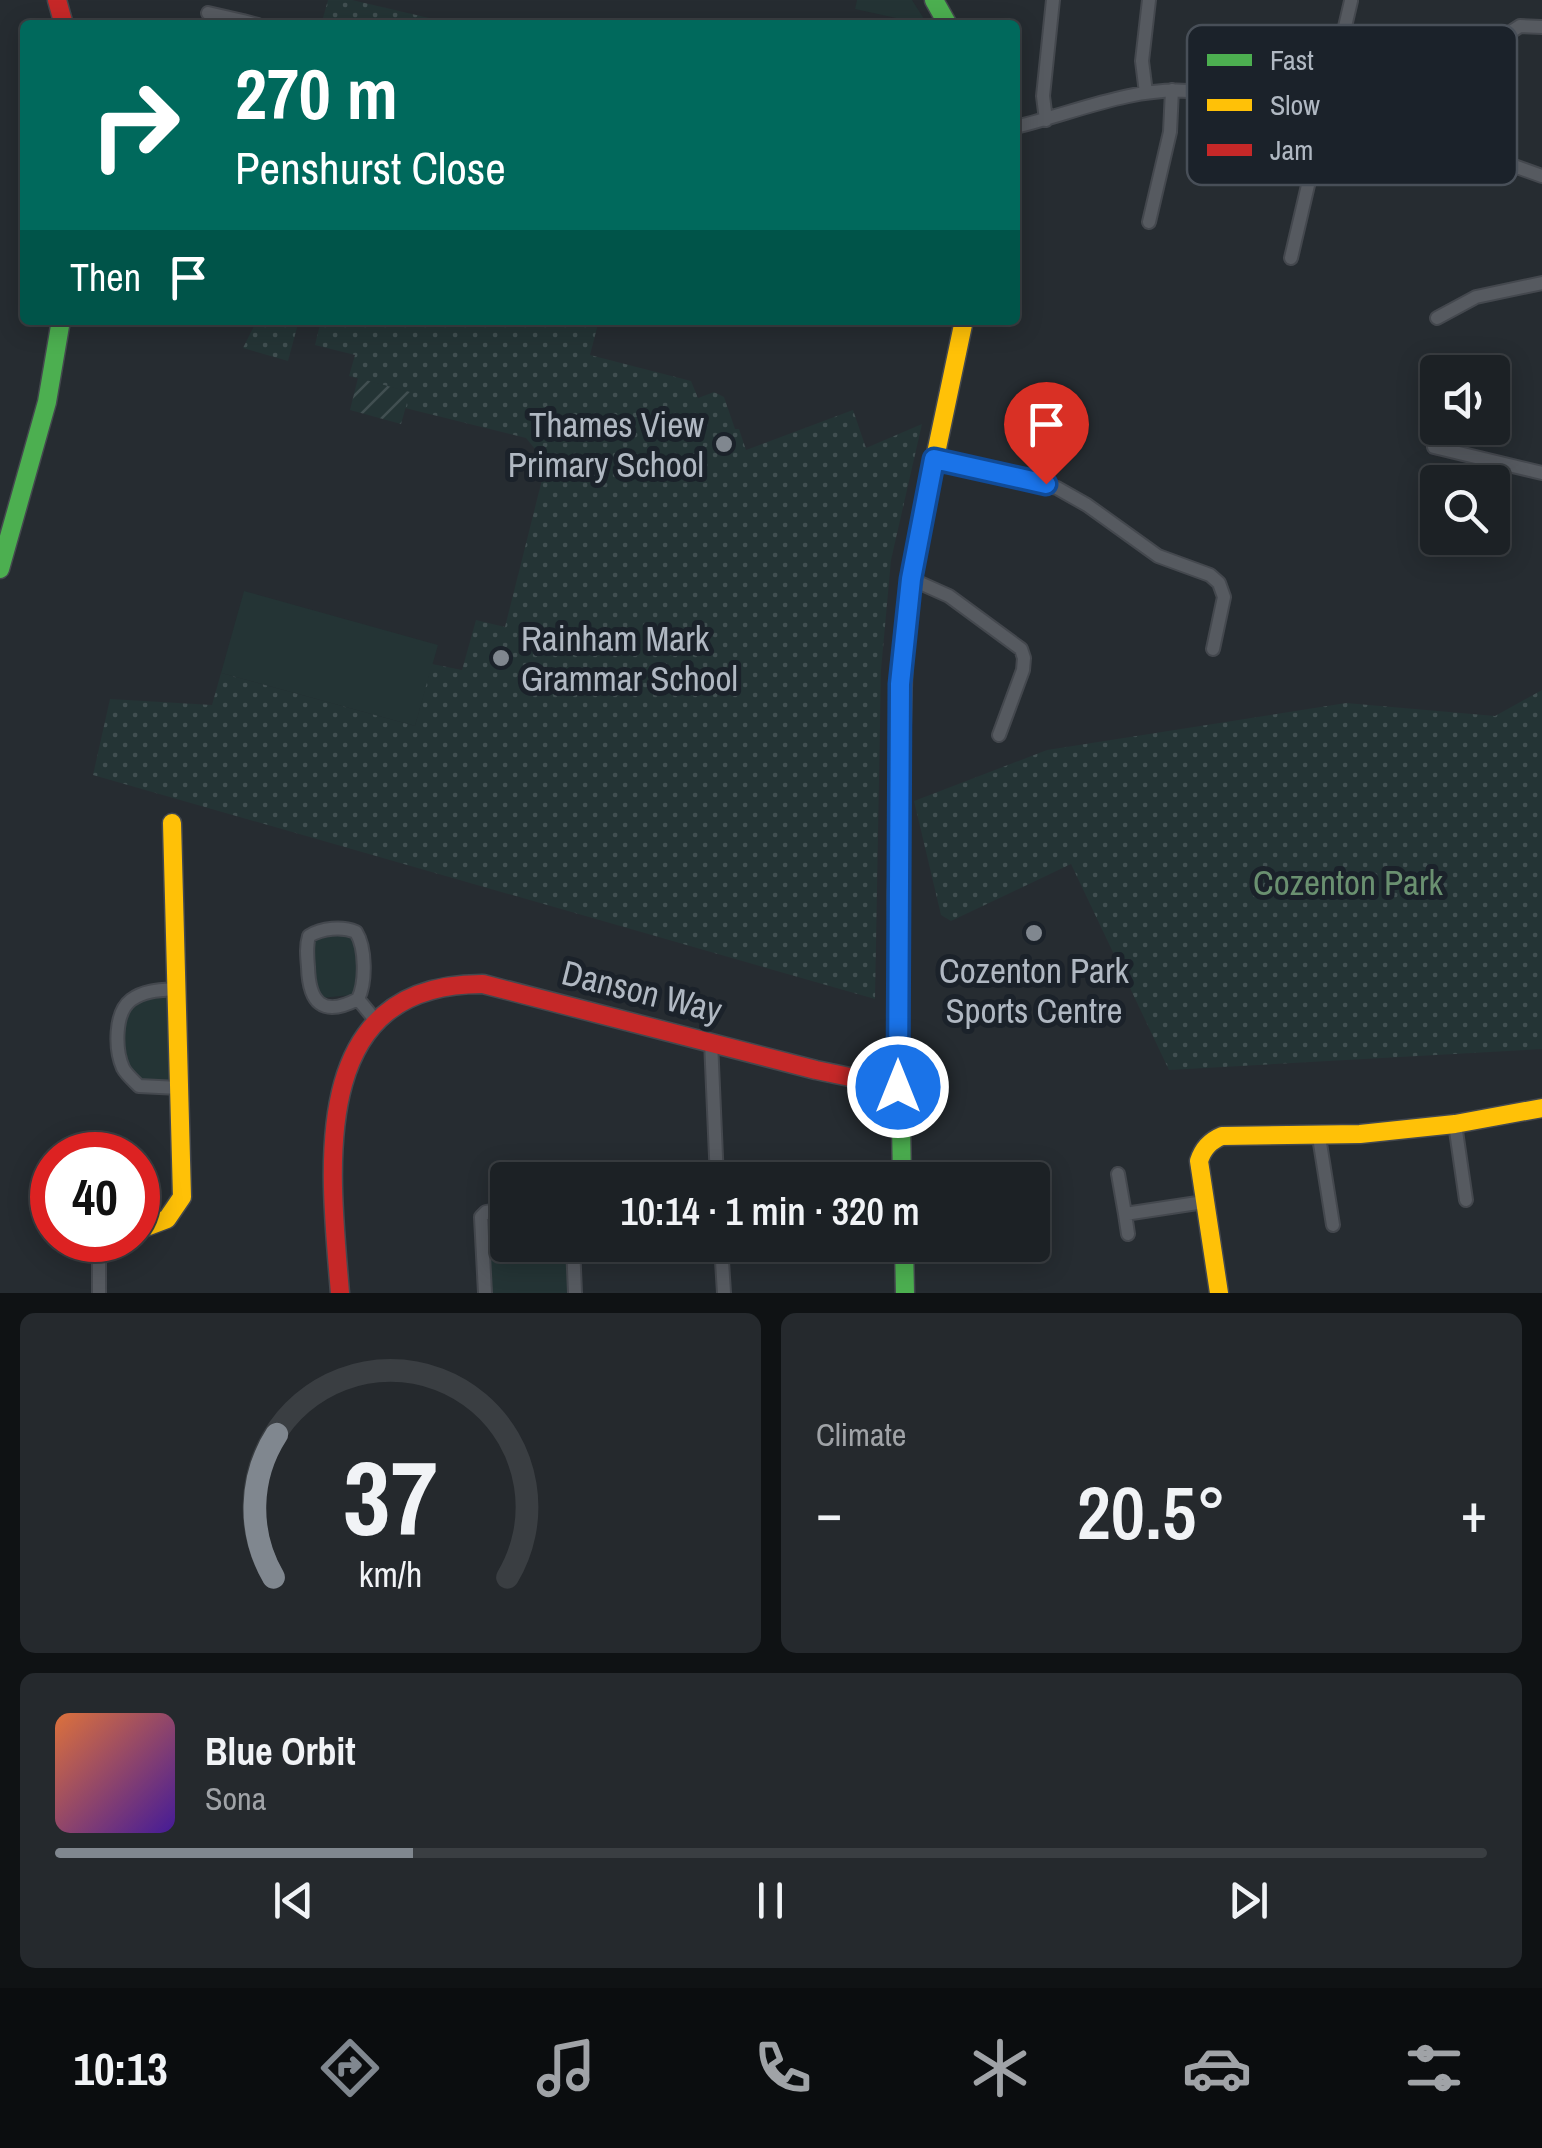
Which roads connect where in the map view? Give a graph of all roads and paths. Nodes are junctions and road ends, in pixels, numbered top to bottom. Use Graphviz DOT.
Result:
graph roads {
  1 [pos="1054,0"];
  2 [pos="1148,0"];
  3 [pos="208,13"];
  4 [pos="232,20"];
  5 [pos="1542,27"];
  6 [pos="1517,28"];
  7 [pos="1172,90"];
  8 [pos="1187,91"];
  9 [pos="1146,93"];
  10 [pos="1046,120"];
  11 [pos="1020,126"];
  12 [pos="1517,168"];
  13 [pos="1542,176"];
  14 [pos="1309,185"];
  15 [pos="1149,222"];
  16 [pos="1292,258"];
  17 [pos="1542,282"];
  18 [pos="1438,318"];
  19 [pos="60,325"];
  20 [pos="963,325"];
  21 [pos="1434,447"];
  22 [pos="934,459"];
  23 [pos="1542,472"];
  24 [pos="0,569"];
  25 [pos="911,579"];
  26 [pos="1213,649"];
  27 [pos="998,736"];
  28 [pos="172,823"];
  29 [pos="177,989"];
  30 [pos="358,1000"];
  31 [pos="376,1022"];
  32 [pos="711,1041"];
  33 [pos="898,1087"];
  34 [pos="179,1088"];
  35 [pos="1542,1108"];
  36 [pos="1455,1124"];
  37 [pos="1319,1136"];
  38 [pos="717,1162"];
  39 [pos="901,1162"];
  40 [pos="1118,1174"];
  41 [pos="1466,1200"];
  42 [pos="1204,1202"];
  43 [pos="490,1211"];
  44 [pos="1125,1214"];
  45 [pos="160,1223"];
  46 [pos="1333,1225"];
  47 [pos="1128,1234"];
  48 [pos="99,1262"];
  49 [pos="574,1262"];
  50 [pos="722,1262"];
  51 [pos="904,1262"];
  52 [pos="99,1293"];
  53 [pos="340,1293"];
  54 [pos="485,1293"];
  55 [pos="576,1293"];
  56 [pos="724,1293"];
  57 [pos="905,1293"];
  58 [pos="1220,1293"];
  1 -- 10 [label="street"];
  2 -- 9 [label="street"];
  3 -- 4 [label="street"];
  5 -- 6 [label="street"];
  7 -- 8 [label="street"];
  7 -- 9 [label="street"];
  7 -- 15 [label="street"];
  9 -- 10 [label="street"];
  10 -- 11 [label="street"];
  12 -- 13 [label="street"];
  14 -- 16 [label="street"];
  17 -- 18 [label="street"];
  19 -- 24 [label="street"];
  20 -- 22 [label="street"];
  21 -- 23 [label="street"];
  22 -- 25 [label="street"];
  22 -- 26 [label="street"];
  25 -- 27 [label="street"];
  25 -- 33 [label="street"];
  28 -- 29 [label="street"];
  29 -- 34 [label="street"];
  29 -- 34 [label="street"];
  30 -- 30 [label="street"];
  30 -- 31 [label="street"];
  31 -- 32 [label="street, Danson Way"];
  31 -- 53 [label="street, Danson Way"];
  32 -- 33 [label="street, Danson Way"];
  32 -- 38 [label="street"];
  33 -- 39 [label="street"];
  34 -- 45 [label="street"];
  35 -- 36 [label="street"];
  36 -- 37 [label="street"];
  36 -- 41 [label="street"];
  37 -- 42 [label="street"];
  37 -- 46 [label="street"];
  40 -- 44 [label="street"];
  42 -- 44 [label="street"];
  42 -- 58 [label="street"];
  43 -- 54 [label="street"];
  44 -- 47 [label="street"];
  48 -- 52 [label="street"];
  49 -- 55 [label="street"];
  50 -- 56 [label="street"];
  51 -- 57 [label="street"];
}
